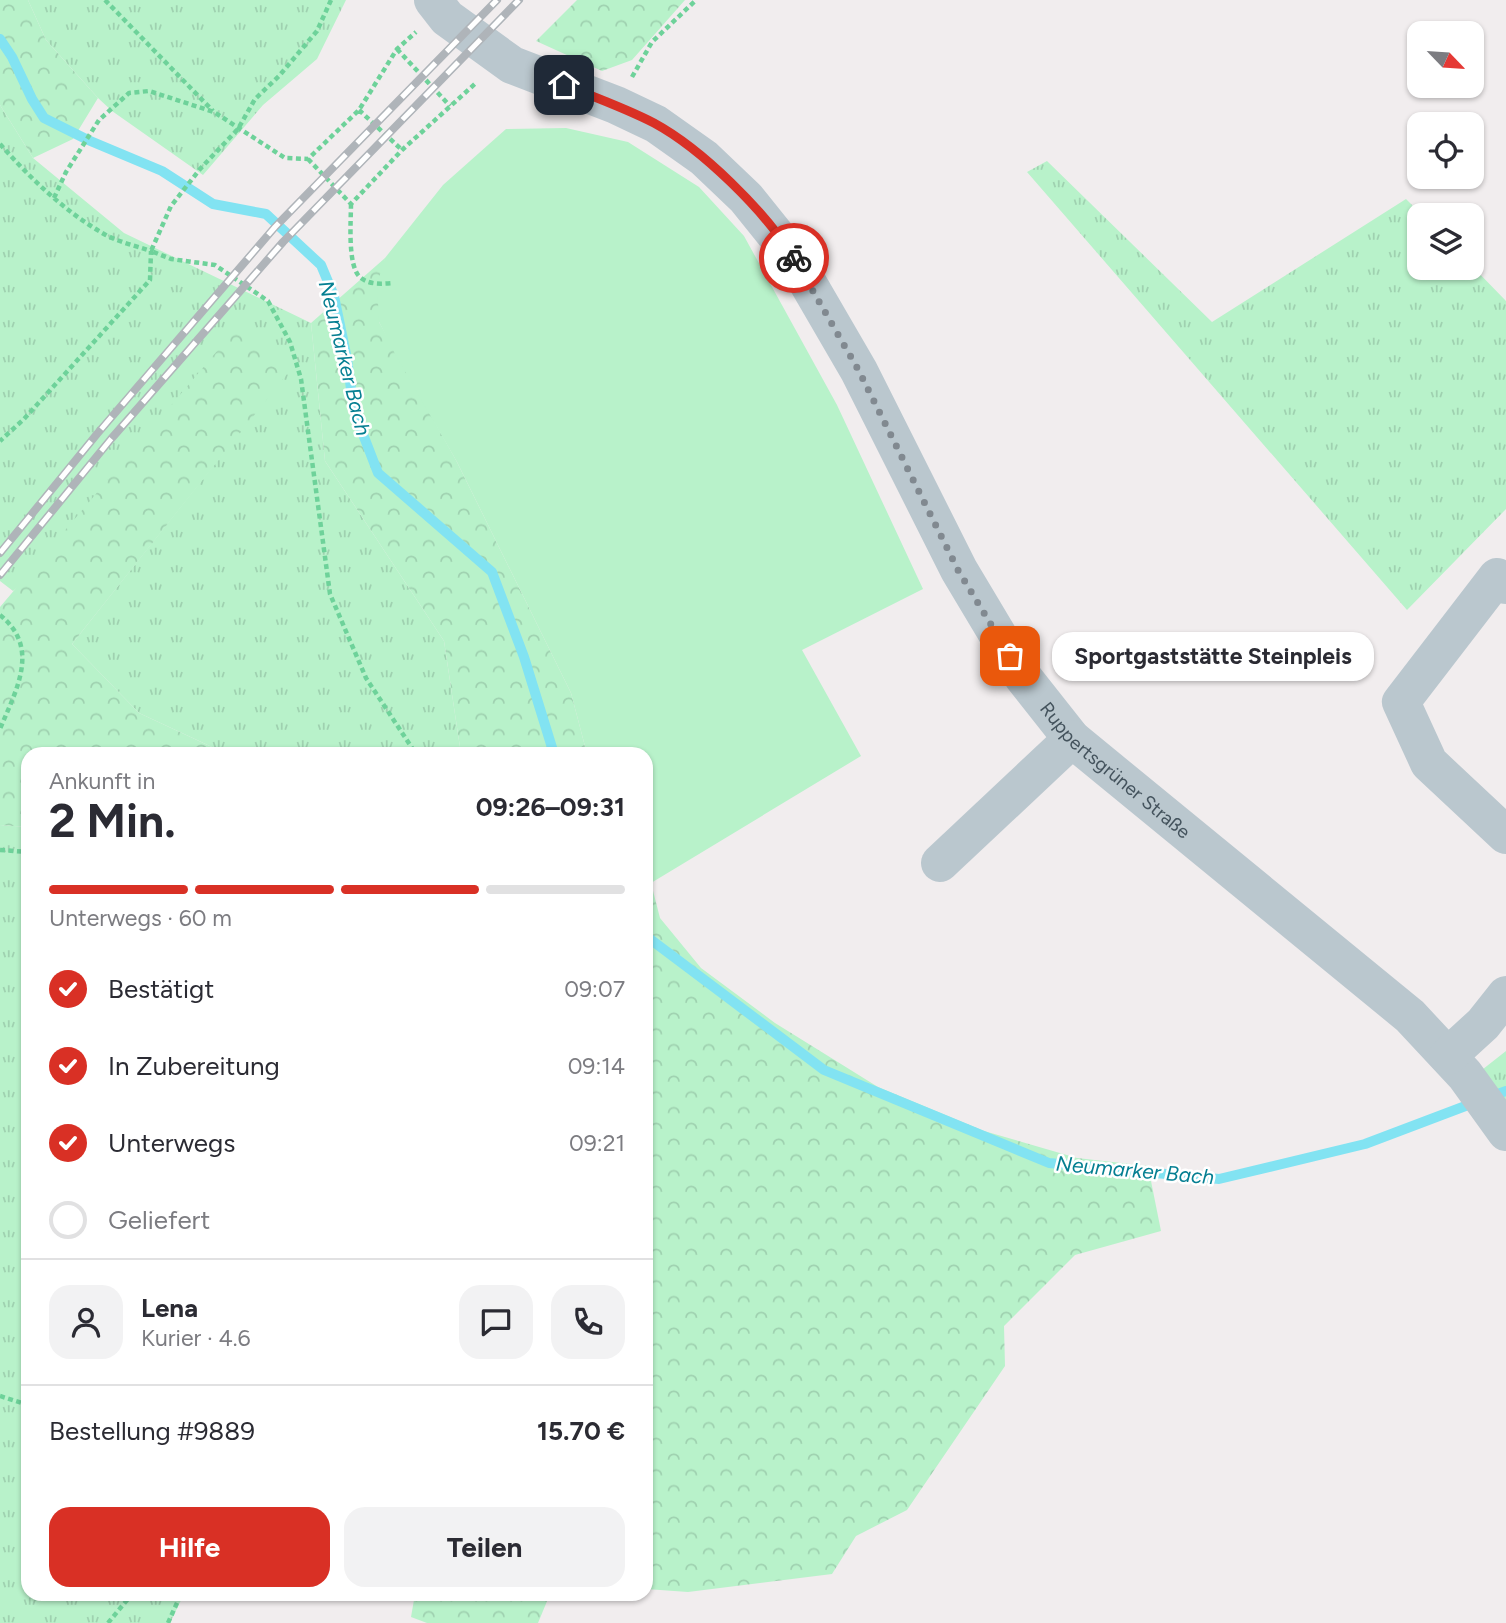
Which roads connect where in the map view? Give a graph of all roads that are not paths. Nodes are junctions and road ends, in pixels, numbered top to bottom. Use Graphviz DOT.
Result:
graph roads {
  1 [pos="440,10"];
  2 [pos="1506,586"];
  3 [pos="1072,739"];
  4 [pos="1506,835"];
  5 [pos="940,863"];
  6 [pos="1506,995"];
  7 [pos="1456,1066"];
  8 [pos="1500,1124"];
  1 -- 3 [label="street, Ruppertsgrüner Straße"];
  2 -- 4 [label="street"];
  3 -- 5 [label="street"];
  3 -- 7 [label="street, Ruppertsgrüner Straße"];
  6 -- 7 [label="street"];
  7 -- 8 [label="street, Ruppertsgrüner Straße"];
}
